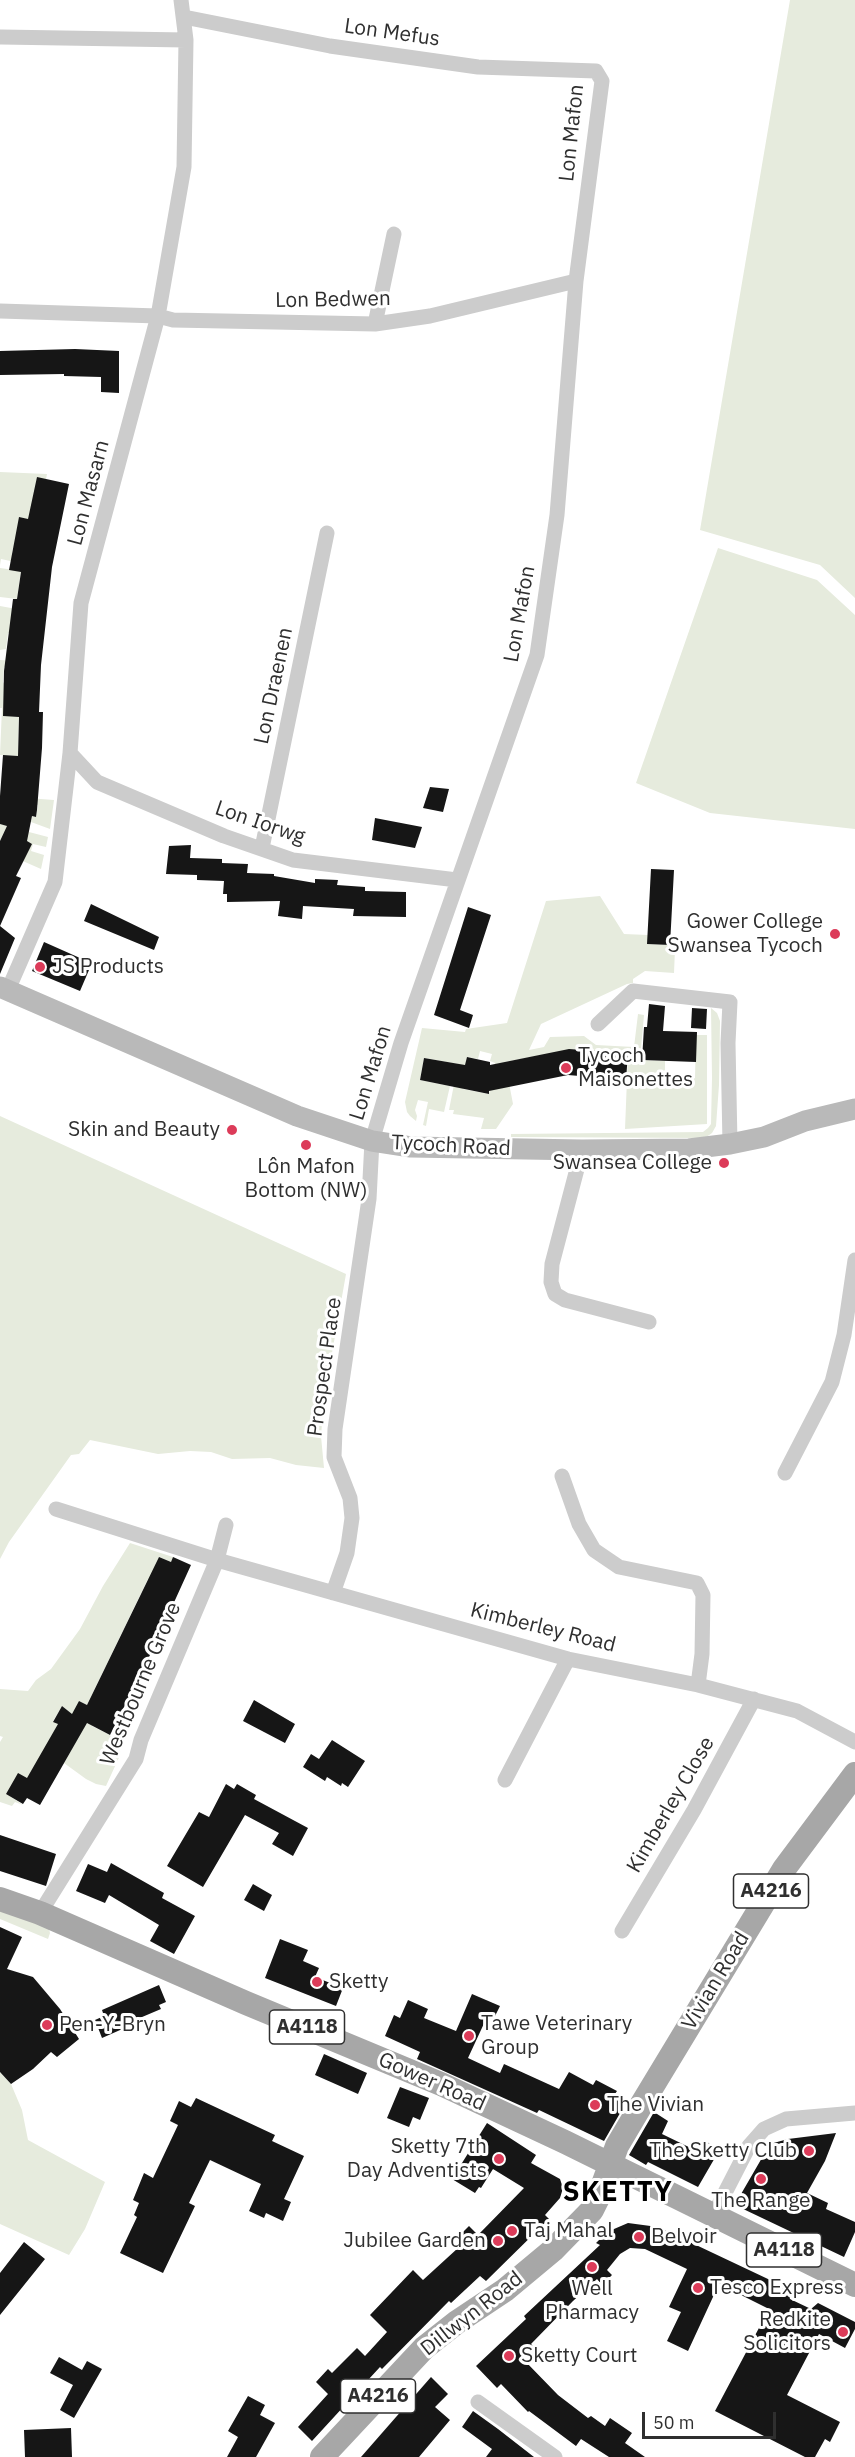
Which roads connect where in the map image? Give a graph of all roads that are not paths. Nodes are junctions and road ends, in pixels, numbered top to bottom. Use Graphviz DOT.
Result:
graph roads {
  1 [pos="181,0"];
  2 [pos="184,17"];
  3 [pos="1,37"];
  4 [pos="186,40"];
  5 [pos="596,71"];
  6 [pos="394,234"];
  7 [pos="576,281"];
  8 [pos="0,311"];
  9 [pos="158,316"];
  10 [pos="375,324"];
  11 [pos="327,533"];
  12 [pos="70,753"];
  13 [pos="262,848"];
  14 [pos="457,880"];
  15 [pos="4,988"];
  16 [pos="598,1024"];
  17 [pos="855,1109"];
  18 [pos="372,1141"];
  19 [pos="730,1144"];
  20 [pos="582,1150"];
  21 [pos="855,1260"];
  22 [pos="649,1322"];
  23 [pos="785,1473"];
  24 [pos="562,1476"];
  25 [pos="56,1509"];
  26 [pos="226,1526"];
  27 [pos="217,1560"];
  28 [pos="333,1593"];
  29 [pos="568,1659"];
  30 [pos="698,1685"];
  31 [pos="754,1699"];
  32 [pos="855,1742"];
  33 [pos="855,1774"];
  34 [pos="505,1780"];
  35 [pos="0,1899"];
  36 [pos="40,1913"];
  37 [pos="622,1931"];
  38 [pos="855,2113"];
  39 [pos="610,2166"];
  40 [pos="713,2216"];
  41 [pos="855,2285"];
  42 [pos="478,2402"];
  43 [pos="322,2457"];
  44 [pos="555,2457"];
  1 -- 2 [label="street, Lon Masarn"];
  2 -- 4 [label="street, Lon Masarn"];
  2 -- 5 [label="street, Lon Mefus"];
  3 -- 4 [label="street"];
  4 -- 9 [label="street, Lon Masarn"];
  5 -- 7 [label="street, Lon Mafon"];
  6 -- 10 [label="street"];
  7 -- 10 [label="street, Lon Bedwen"];
  7 -- 14 [label="street, Lon Mafon"];
  8 -- 9 [label="street, Lon Bedwen"];
  9 -- 10 [label="street, Lon Bedwen"];
  9 -- 12 [label="street, Lon Masarn"];
  11 -- 13 [label="street, Lon Draenen"];
  12 -- 13 [label="street, Lon Iorwg"];
  12 -- 15 [label="street, Lon Masarn"];
  13 -- 14 [label="street, Lon Iorwg"];
  14 -- 18 [label="street, Lon Mafon"];
  15 -- 18 [label="street, Tycoch Road"];
  16 -- 19 [label="street"];
  17 -- 19 [label="street, Tycoch Road"];
  18 -- 20 [label="street, Tycoch Road"];
  18 -- 28 [label="street, Prospect Place"];
  19 -- 20 [label="street, Tycoch Road"];
  20 -- 22 [label="street"];
  21 -- 23 [label="street"];
  24 -- 30 [label="street"];
  25 -- 27 [label="street, Kimberley Road"];
  26 -- 27 [label="street, Westbourne Grove"];
  27 -- 28 [label="street, Kimberley Road"];
  27 -- 36 [label="street, Westbourne Grove"];
  28 -- 29 [label="street, Kimberley Road"];
  29 -- 30 [label="street, Kimberley Road"];
  29 -- 34 [label="street"];
  30 -- 31 [label="street, Kimberley Road"];
  31 -- 32 [label="street, Kimberley Road"];
  31 -- 37 [label="street, Kimberley Close"];
  33 -- 39 [label="main road, Vivian Road / A4216"];
  35 -- 36 [label="main road, Gower Road / A4118"];
  36 -- 39 [label="main road, Gower Road / A4118"];
  38 -- 40 [label="street"];
  39 -- 40 [label="main road, Gower Road / A4118"];
  39 -- 43 [label="main road, Dillwyn Road / A4216"];
  40 -- 41 [label="main road, Gower Road / A4118"];
  42 -- 44 [label="street"];
}
